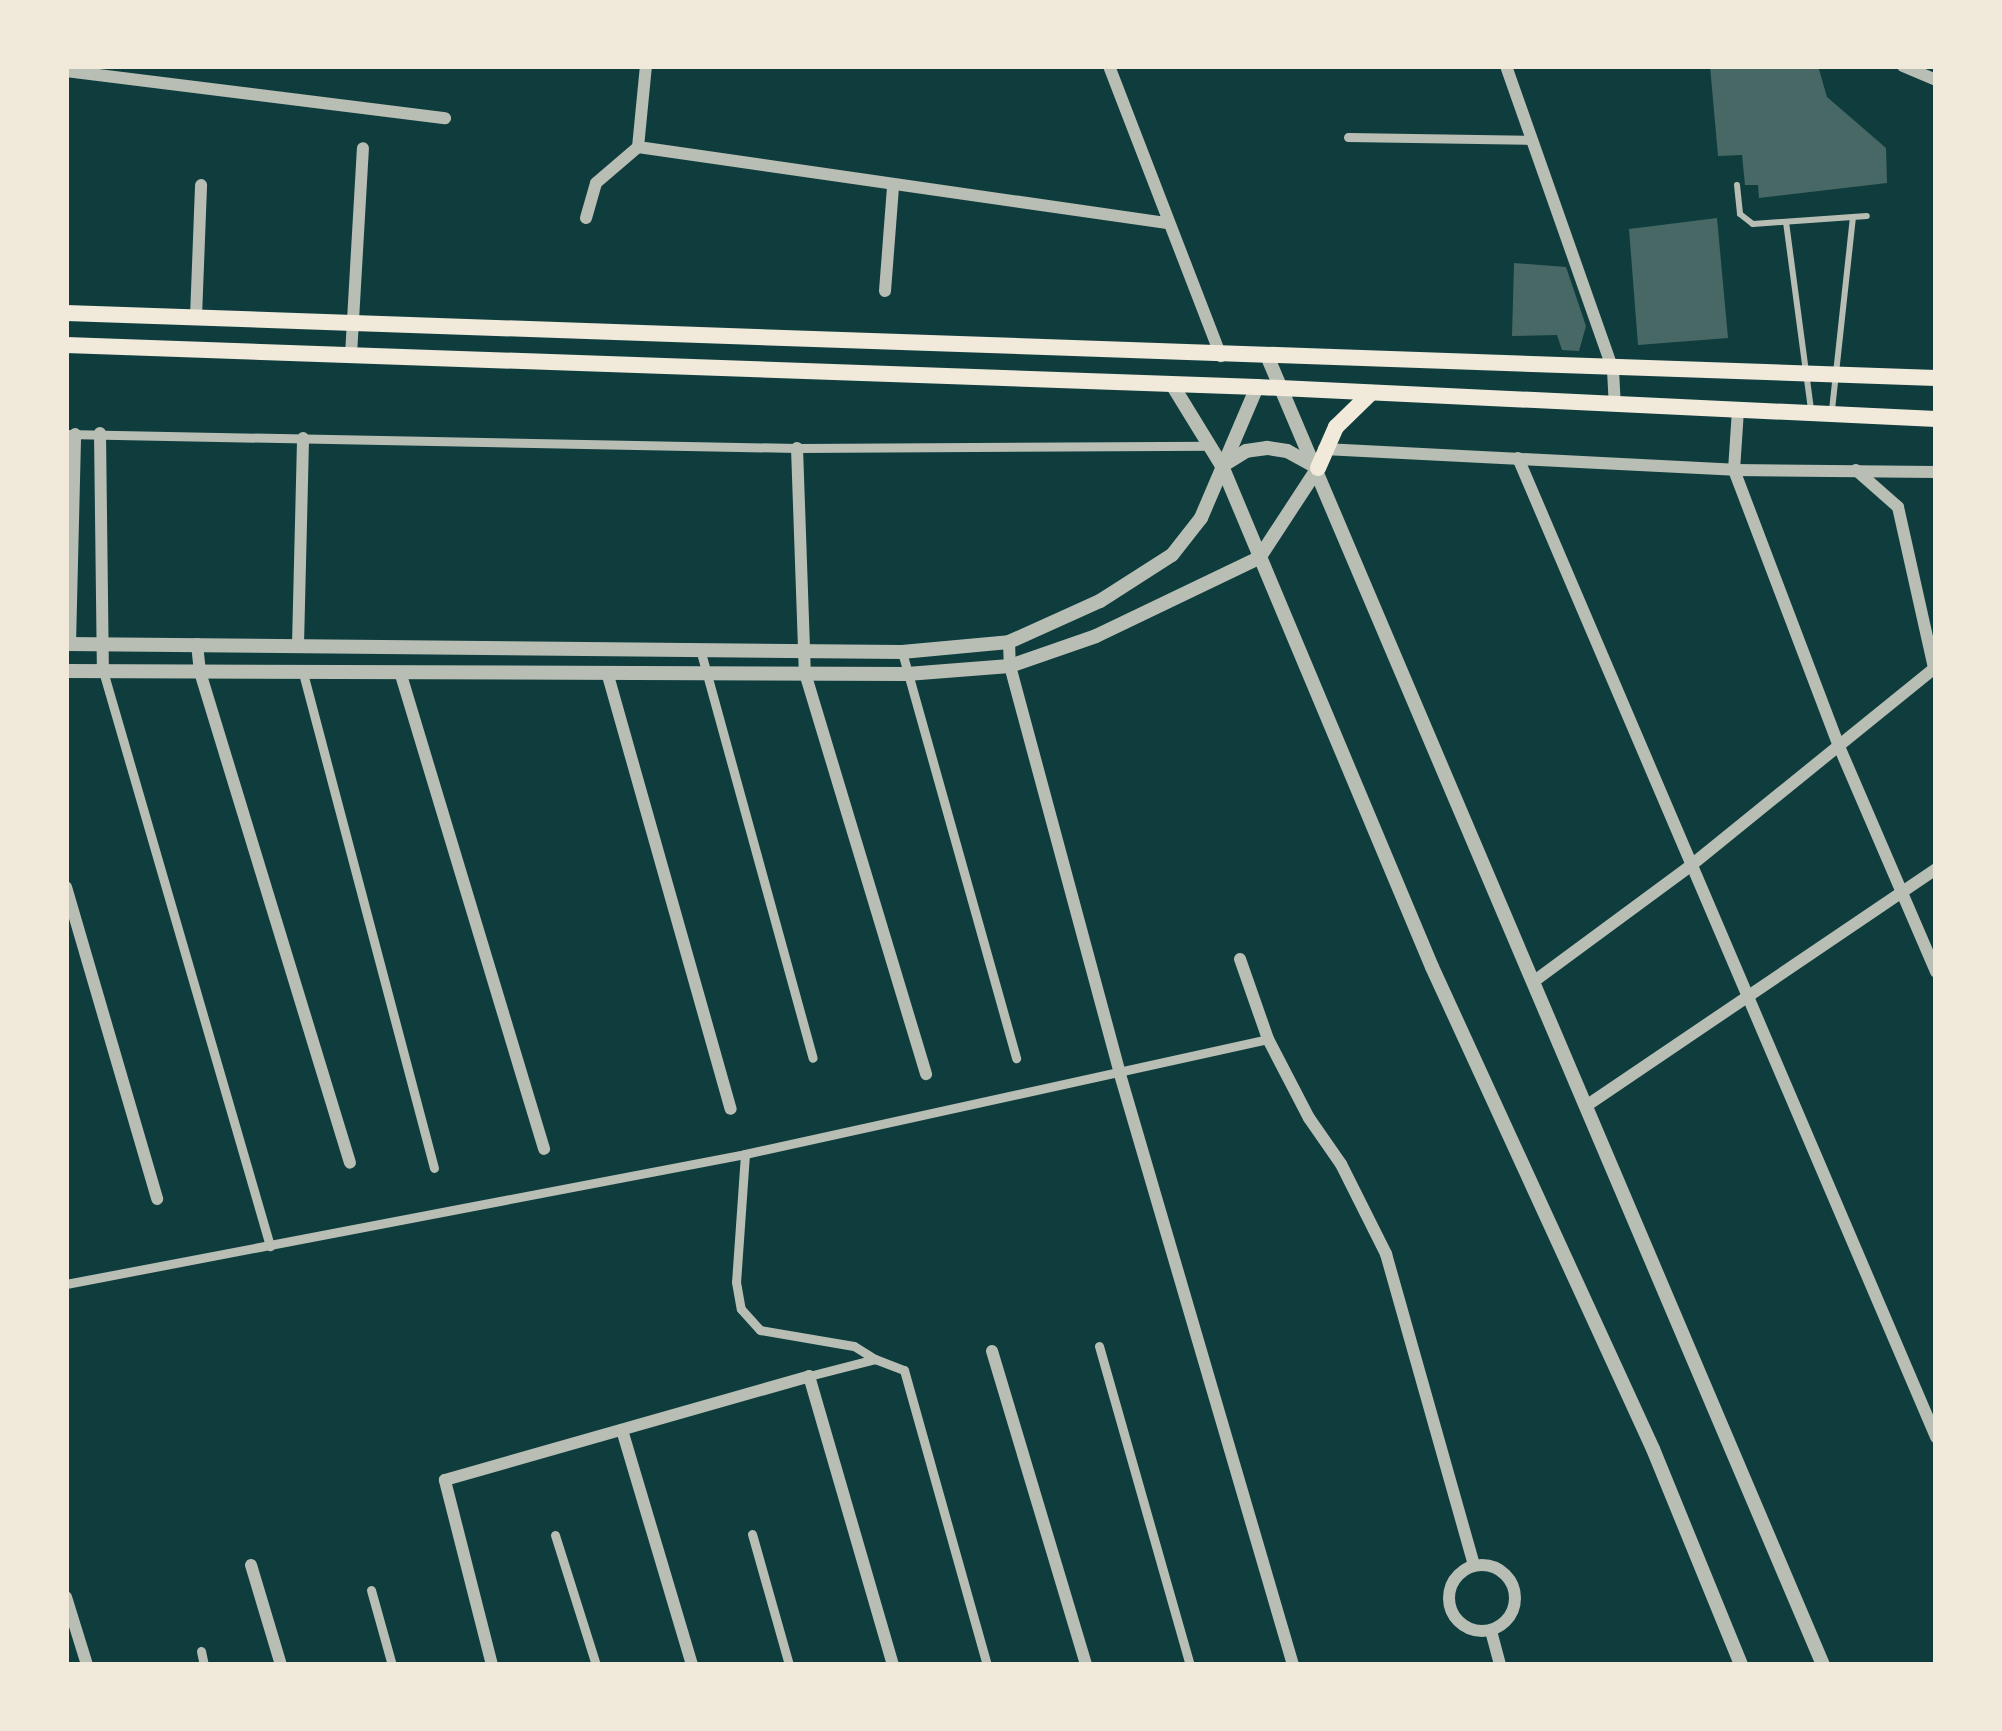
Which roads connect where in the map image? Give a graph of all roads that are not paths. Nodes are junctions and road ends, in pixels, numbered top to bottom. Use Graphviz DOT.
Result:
graph roads {
  1 [pos="646,66"];
  2 [pos="1109,66"];
  3 [pos="1506,66"];
  4 [pos="1907,66"];
  5 [pos="66,68"];
  6 [pos="1936,80"];
  7 [pos="446,118"];
  8 [pos="1348,137"];
  9 [pos="1532,140"];
  10 [pos="638,147"];
  11 [pos="363,148"];
  12 [pos="201,185"];
  13 [pos="1737,185"];
  14 [pos="893,186"];
  15 [pos="1867,216"];
  16 [pos="1852,217"];
  17 [pos="586,218"];
  18 [pos="1786,222"];
  19 [pos="1166,223"];
  20 [pos="885,291"];
  21 [pos="66,313"];
  22 [pos="196,317"];
  23 [pos="356,325"];
  24 [pos="66,345"];
  25 [pos="351,355"];
  26 [pos="1222,357"];
  27 [pos="1271,364"];
  28 [pos="1613,370"];
  29 [pos="1805,375"];
  30 [pos="1835,375"];
  31 [pos="1936,378"];
  32 [pos="1257,387"];
  33 [pos="1372,392"];
  34 [pos="1178,393"];
  35 [pos="1286,396"];
  36 [pos="1615,404"];
  37 [pos="1822,414"];
  38 [pos="1737,416"];
  39 [pos="1936,419"];
  40 [pos="100,433"];
  41 [pos="70,434"];
  42 [pos="303,438"];
  43 [pos="1208,442"];
  44 [pos="797,448"];
  45 [pos="1324,449"];
  46 [pos="1519,458"];
  47 [pos="1222,466"];
  48 [pos="1734,466"];
  49 [pos="1318,469"];
  50 [pos="1855,470"];
  51 [pos="1936,472"];
  52 [pos="1258,558"];
  53 [pos="1009,642"];
  54 [pos="68,644"];
  55 [pos="102,644"];
  56 [pos="197,644"];
  57 [pos="298,645"];
  58 [pos="700,649"];
  59 [pos="802,651"];
  60 [pos="902,652"];
  61 [pos="1010,666"];
  62 [pos="1935,667"];
  63 [pos="66,670"];
  64 [pos="103,671"];
  65 [pos="705,671"];
  66 [pos="200,672"];
  67 [pos="607,672"];
  68 [pos="303,673"];
  69 [pos="806,673"];
  70 [pos="401,674"];
  71 [pos="907,674"];
  72 [pos="1838,744"];
  73 [pos="1689,867"];
  74 [pos="1936,869"];
  75 [pos="66,887"];
  76 [pos="1902,890"];
  77 [pos="1240,959"];
  78 [pos="1936,972"];
  79 [pos="1533,982"];
  80 [pos="1746,997"];
  81 [pos="1268,1039"];
  82 [pos="813,1058"];
  83 [pos="1016,1058"];
  84 [pos="1119,1071"];
  85 [pos="926,1074"];
  86 [pos="1586,1106"];
  87 [pos="730,1108"];
  88 [pos="544,1149"];
  89 [pos="745,1154"];
  90 [pos="350,1163"];
  91 [pos="434,1168"];
  92 [pos="157,1199"];
  93 [pos="270,1246"];
  94 [pos="66,1284"];
  95 [pos="1099,1346"];
  96 [pos="992,1351"];
  97 [pos="875,1359"];
  98 [pos="808,1376"];
  99 [pos="622,1430"];
  100 [pos="1936,1438"];
  101 [pos="752,1534"];
  102 [pos="555,1535"];
  103 [pos="251,1565"];
  104 [pos="1474,1566"];
  105 [pos="370,1590"];
  106 [pos="66,1597"];
  107 [pos="1490,1631"];
  108 [pos="201,1651"];
  109 [pos="87,1665"];
  110 [pos="204,1665"];
  111 [pos="281,1665"];
  112 [pos="392,1665"];
  113 [pos="492,1665"];
  114 [pos="596,1665"];
  115 [pos="692,1665"];
  116 [pos="789,1665"];
  117 [pos="893,1665"];
  118 [pos="987,1665"];
  119 [pos="1086,1665"];
  120 [pos="1190,1665"];
  121 [pos="1293,1665"];
  122 [pos="1500,1665"];
  123 [pos="1741,1665"];
  124 [pos="1823,1665"];
  1 -- 10 [label="street"];
  2 -- 19 [label="street"];
  3 -- 9 [label="street"];
  4 -- 6 [label="street"];
  5 -- 7 [label="street"];
  8 -- 9 [label="street"];
  9 -- 28 [label="street"];
  10 -- 14 [label="street"];
  10 -- 17 [label="street"];
  11 -- 23 [label="street"];
  12 -- 22 [label="street"];
  13 -- 18 [label="lane"];
  14 -- 19 [label="street"];
  14 -- 20 [label="street"];
  15 -- 16 [label="lane"];
  16 -- 18 [label="lane"];
  16 -- 30 [label="lane"];
  18 -- 29 [label="lane"];
  19 -- 26 [label="street"];
  21 -- 22 [label="main road"];
  22 -- 23 [label="main road"];
  23 -- 25 [label="street"];
  23 -- 26 [label="main road"];
  24 -- 25 [label="main road"];
  25 -- 34 [label="main road"];
  26 -- 27 [label="main road"];
  27 -- 28 [label="main road"];
  27 -- 32 [label="main road"];
  27 -- 35 [label="street"];
  28 -- 29 [label="main road"];
  28 -- 36 [label="street"];
  29 -- 30 [label="main road"];
  29 -- 37 [label="lane"];
  30 -- 31 [label="main road"];
  30 -- 37 [label="lane"];
  32 -- 34 [label="main road"];
  32 -- 35 [label="main road"];
  32 -- 47 [label="street"];
  33 -- 35 [label="main road"];
  33 -- 36 [label="main road"];
  33 -- 45 [label="main road"];
  34 -- 43 [label="street"];
  35 -- 49 [label="street"];
  36 -- 38 [label="main road"];
  37 -- 38 [label="main road"];
  37 -- 39 [label="main road"];
  38 -- 48 [label="street"];
  40 -- 41 [label="street"];
  40 -- 42 [label="street"];
  40 -- 55 [label="street"];
  41 -- 54 [label="street"];
  42 -- 44 [label="street"];
  42 -- 57 [label="street"];
  43 -- 44 [label="street"];
  43 -- 47 [label="street"];
  44 -- 59 [label="street"];
  45 -- 46 [label="street"];
  45 -- 49 [label="main road"];
  46 -- 48 [label="street"];
  46 -- 73 [label="street"];
  47 -- 49 [label="street"];
  47 -- 52 [label="street"];
  47 -- 53 [label="street"];
  48 -- 50 [label="street"];
  48 -- 72 [label="street"];
  49 -- 52 [label="street"];
  49 -- 79 [label="street"];
  50 -- 51 [label="street"];
  50 -- 62 [label="street"];
  52 -- 61 [label="street"];
  52 -- 123 [label="street"];
  53 -- 60 [label="street"];
  53 -- 61 [label="street"];
  54 -- 55 [label="street"];
  55 -- 56 [label="street"];
  55 -- 64 [label="street"];
  56 -- 57 [label="street"];
  56 -- 66 [label="street"];
  57 -- 58 [label="street"];
  58 -- 59 [label="street"];
  58 -- 65 [label="street"];
  59 -- 60 [label="street"];
  59 -- 69 [label="street"];
  60 -- 71 [label="street"];
  61 -- 71 [label="street"];
  61 -- 84 [label="street"];
  62 -- 72 [label="street"];
  63 -- 64 [label="street"];
  64 -- 66 [label="street"];
  64 -- 93 [label="street"];
  65 -- 67 [label="street"];
  65 -- 69 [label="street"];
  65 -- 82 [label="street"];
  66 -- 68 [label="street"];
  66 -- 90 [label="street"];
  67 -- 70 [label="street"];
  67 -- 87 [label="street"];
  68 -- 70 [label="street"];
  68 -- 91 [label="street"];
  69 -- 71 [label="street"];
  69 -- 85 [label="street"];
  70 -- 88 [label="street"];
  71 -- 83 [label="street"];
  72 -- 73 [label="street"];
  72 -- 76 [label="street"];
  73 -- 79 [label="street"];
  73 -- 80 [label="street"];
  74 -- 76 [label="street"];
  75 -- 92 [label="street"];
  76 -- 78 [label="street"];
  76 -- 80 [label="street"];
  77 -- 81 [label="street"];
  79 -- 86 [label="street"];
  80 -- 86 [label="street"];
  80 -- 100 [label="street"];
  81 -- 84 [label="street"];
  81 -- 104 [label="street"];
  84 -- 89 [label="street"];
  84 -- 121 [label="street"];
  86 -- 124 [label="street"];
  89 -- 93 [label="street"];
  89 -- 97 [label="street"];
  93 -- 94 [label="street"];
  95 -- 120 [label="street"];
  96 -- 119 [label="street"];
  97 -- 98 [label="street"];
  97 -- 118 [label="street"];
  98 -- 99 [label="street"];
  98 -- 117 [label="street"];
  99 -- 113 [label="street"];
  99 -- 115 [label="street"];
  101 -- 116 [label="street"];
  102 -- 114 [label="street"];
  103 -- 111 [label="street"];
  104 -- 107 [label="street"];
  104 -- 107 [label="street"];
  105 -- 112 [label="street"];
  106 -- 109 [label="street"];
  107 -- 122 [label="street"];
  108 -- 110 [label="street"];
}
